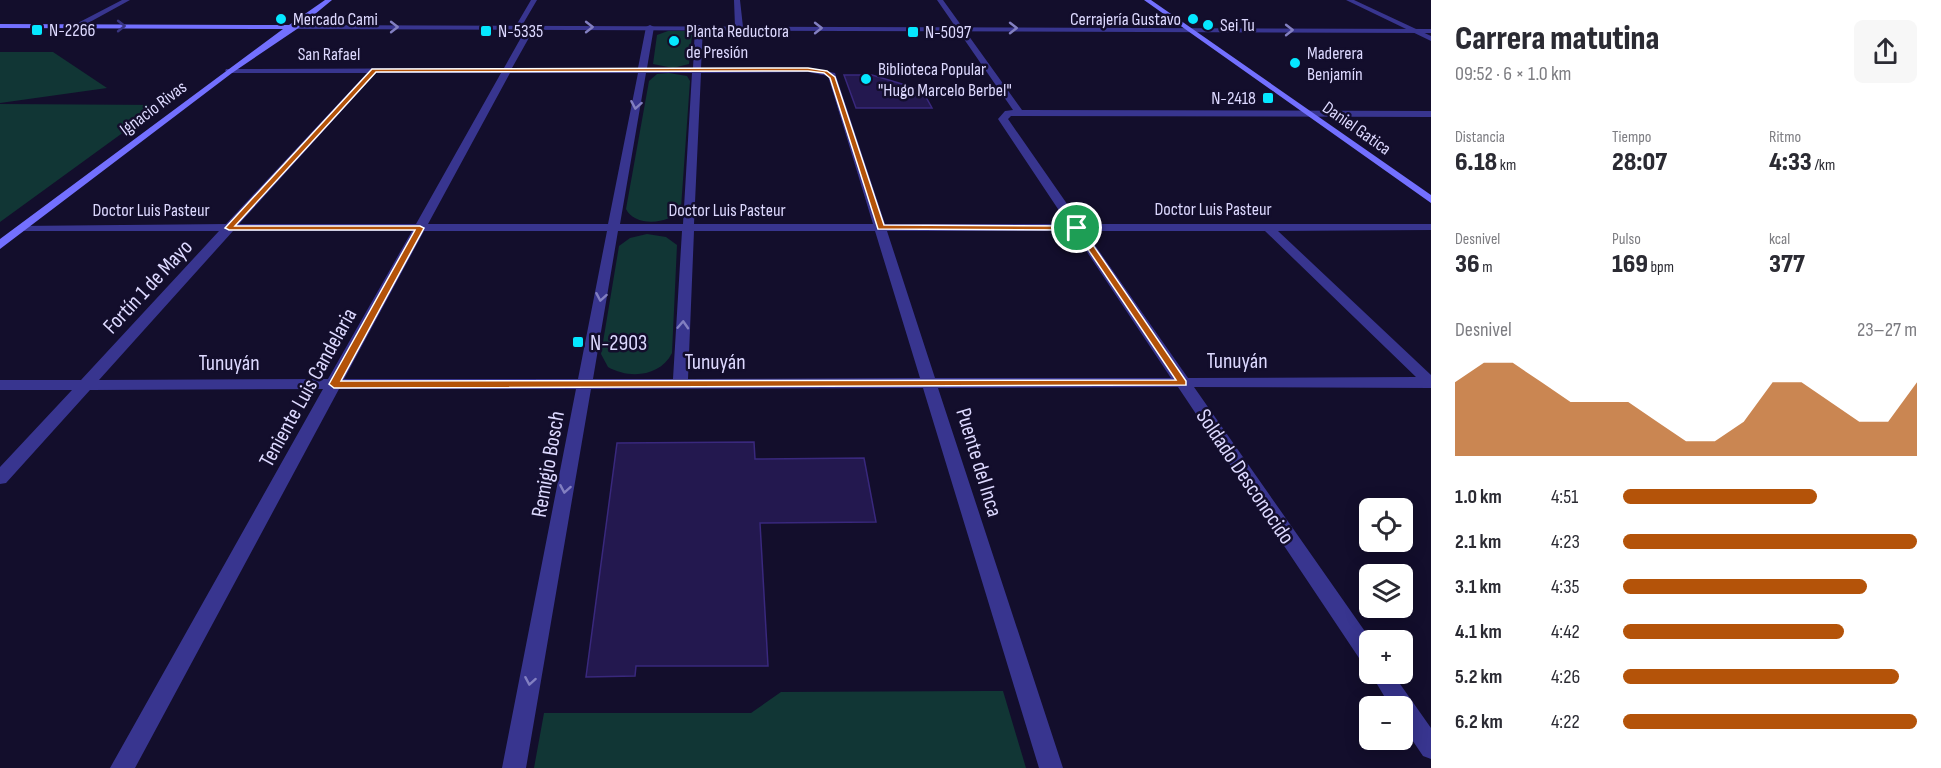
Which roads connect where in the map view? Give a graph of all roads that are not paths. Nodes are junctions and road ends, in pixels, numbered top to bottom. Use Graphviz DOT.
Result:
graph roads {
  1 [pos="127,0"];
  2 [pos="329,0"];
  3 [pos="534,0"];
  4 [pos="737,0"];
  5 [pos="940,0"];
  6 [pos="1147,0"];
  7 [pos="1349,0"];
  8 [pos="0,26"];
  9 [pos="76,26"];
  10 [pos="294,27"];
  11 [pos="524,27"];
  12 [pos="650,27"];
  13 [pos="699,27"];
  14 [pos="739,27"];
  15 [pos="960,28"];
  16 [pos="1189,29"];
  17 [pos="1414,31"];
  18 [pos="1431,31"];
  19 [pos="1431,39"];
  20 [pos="229,70"];
  21 [pos="374,70"];
  22 [pos="507,70"];
  23 [pos="642,70"];
  24 [pos="697,70"];
  25 [pos="825,72"];
  26 [pos="1012,114"];
  27 [pos="1308,114"];
  28 [pos="1431,114"];
  29 [pos="1431,200"];
  30 [pos="1268,227"];
  31 [pos="1431,227"];
  32 [pos="22,228"];
  33 [pos="229,228"];
  34 [pos="420,228"];
  35 [pos="613,228"];
  36 [pos="689,228"];
  37 [pos="880,228"];
  38 [pos="1077,228"];
  39 [pos="0,245"];
  40 [pos="930,383"];
  41 [pos="1183,383"];
  42 [pos="1431,383"];
  43 [pos="334,384"];
  44 [pos="585,384"];
  45 [pos="680,384"];
  46 [pos="0,385"];
  47 [pos="85,385"];
  48 [pos="0,478"];
  49 [pos="1359,641"];
  50 [pos="1388,684"];
  51 [pos="1431,748"];
  52 [pos="122,768"];
  53 [pos="514,768"];
  54 [pos="1051,768"];
  1 -- 9 [label="street"];
  2 -- 10 [label="main road, Ignacio Rivas"];
  3 -- 11 [label="street, Teniente Luis Candelaria"];
  4 -- 14 [label="street"];
  5 -- 15 [label="street, Soldado Desconocido"];
  6 -- 16 [label="main road, Daniel Gatica"];
  7 -- 17 [label="street"];
  8 -- 9 [label="main road"];
  9 -- 10 [label="main road, one-way"];
  10 -- 11 [label="street, one-way"];
  10 -- 20 [label="main road, Ignacio Rivas"];
  11 -- 12 [label="street, one-way"];
  11 -- 22 [label="street, Teniente Luis Candelaria"];
  12 -- 13 [label="street"];
  12 -- 23 [label="street, Remigio Bosch"];
  13 -- 14 [label="street"];
  13 -- 24 [label="street"];
  14 -- 15 [label="street, one-way"];
  15 -- 16 [label="street, one-way"];
  15 -- 26 [label="street, Soldado Desconocido"];
  16 -- 17 [label="street, one-way"];
  16 -- 27 [label="main road, Daniel Gatica"];
  17 -- 18 [label="street"];
  17 -- 19 [label="street"];
  20 -- 21 [label="street, San Rafael"];
  20 -- 32 [label="main road, Ignacio Rivas"];
  21 -- 22 [label="street, San Rafael"];
  21 -- 33 [label="street, Fortín 1 de Mayo"];
  22 -- 23 [label="street, San Rafael"];
  22 -- 34 [label="street, Teniente Luis Candelaria"];
  23 -- 24 [label="street, San Rafael"];
  23 -- 35 [label="street, Remigio Bosch, one-way"];
  24 -- 25 [label="street, San Rafael"];
  24 -- 36 [label="street"];
  25 -- 37 [label="street, Puente del Inca"];
  26 -- 27 [label="street"];
  26 -- 38 [label="street, Soldado Desconocido"];
  27 -- 28 [label="street"];
  27 -- 29 [label="main road, Daniel Gatica"];
  30 -- 31 [label="street, Doctor Luis Pasteur"];
  30 -- 38 [label="street, Doctor Luis Pasteur"];
  30 -- 42 [label="street"];
  32 -- 33 [label="street, Doctor Luis Pasteur"];
  32 -- 39 [label="main road, Ignacio Rivas"];
  33 -- 34 [label="street, Doctor Luis Pasteur"];
  33 -- 47 [label="street, Fortín 1 de Mayo"];
  34 -- 35 [label="street, Doctor Luis Pasteur"];
  34 -- 43 [label="street, Teniente Luis Candelaria"];
  35 -- 36 [label="street, Doctor Luis Pasteur"];
  35 -- 44 [label="street, Remigio Bosch, one-way"];
  36 -- 37 [label="street, Doctor Luis Pasteur"];
  45 -- 36 [label="street, one-way"];
  37 -- 38 [label="street, Doctor Luis Pasteur"];
  37 -- 40 [label="street, Puente del Inca"];
  38 -- 41 [label="street, Soldado Desconocido"];
  40 -- 41 [label="street, Tunuyán"];
  40 -- 45 [label="street, Tunuyán"];
  40 -- 54 [label="street, Puente del Inca"];
  41 -- 42 [label="street, Tunuyán"];
  41 -- 49 [label="street, Soldado Desconocido"];
  43 -- 44 [label="street, Tunuyán"];
  43 -- 47 [label="street, Tunuyán"];
  43 -- 52 [label="street, Teniente Luis Candelaria"];
  44 -- 45 [label="street, Tunuyán"];
  44 -- 53 [label="street, Remigio Bosch, one-way"];
  46 -- 47 [label="street, Tunuyán"];
  47 -- 48 [label="street, Fortín 1 de Mayo"];
  50 -- 51 [label="street"];
}
